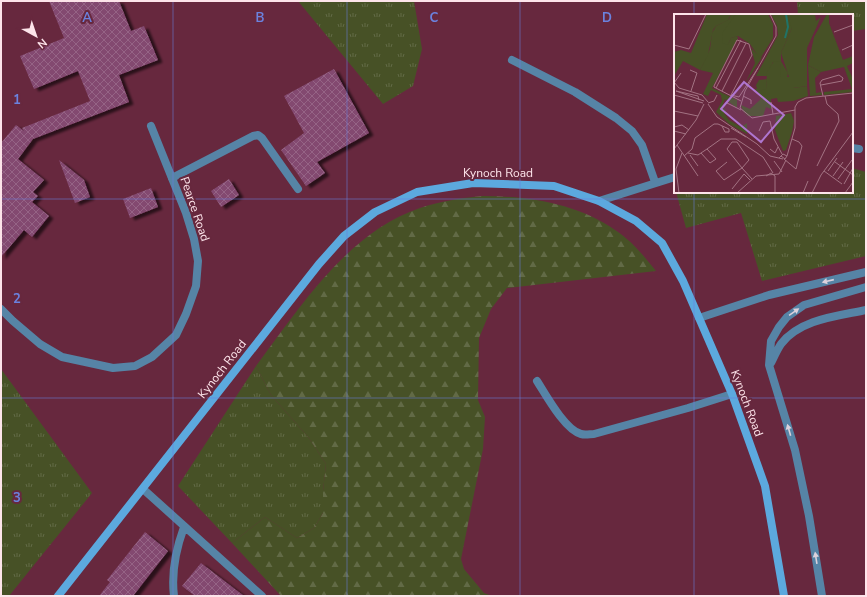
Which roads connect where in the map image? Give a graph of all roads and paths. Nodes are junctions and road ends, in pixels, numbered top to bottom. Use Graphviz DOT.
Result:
graph roads {
  1 [pos="512,60"];
  2 [pos="151,126"];
  3 [pos="674,176"];
  4 [pos="172,178"];
  5 [pos="655,182"];
  6 [pos="298,189"];
  7 [pos="599,201"];
  8 [pos="866,272"];
  9 [pos="866,287"];
  10 [pos="1,309"];
  11 [pos="866,310"];
  12 [pos="699,318"];
  13 [pos="769,365"];
  14 [pos="537,381"];
  15 [pos="732,394"];
  16 [pos="143,490"];
  17 [pos="184,527"];
  18 [pos="58,596"];
  19 [pos="174,596"];
  20 [pos="262,596"];
  21 [pos="784,596"];
  22 [pos="822,596"];
  1 -- 5 [label="street"];
  2 -- 4 [label="street, Pearce Road"];
  3 -- 5 [label="street"];
  4 -- 6 [label="street"];
  4 -- 10 [label="street, Pearce Road"];
  5 -- 7 [label="street"];
  7 -- 12 [label="street, Kynoch Road"];
  7 -- 16 [label="street, Kynoch Road"];
  8 -- 12 [label="street, one-way"];
  13 -- 9 [label="street, one-way"];
  11 -- 13 [label="street"];
  12 -- 15 [label="street, Kynoch Road"];
  22 -- 13 [label="street, one-way"];
  14 -- 15 [label="street"];
  15 -- 21 [label="street, Kynoch Road"];
  16 -- 17 [label="street"];
  16 -- 18 [label="street, Kynoch Road"];
  17 -- 19 [label="street"];
  17 -- 20 [label="street"];
}
